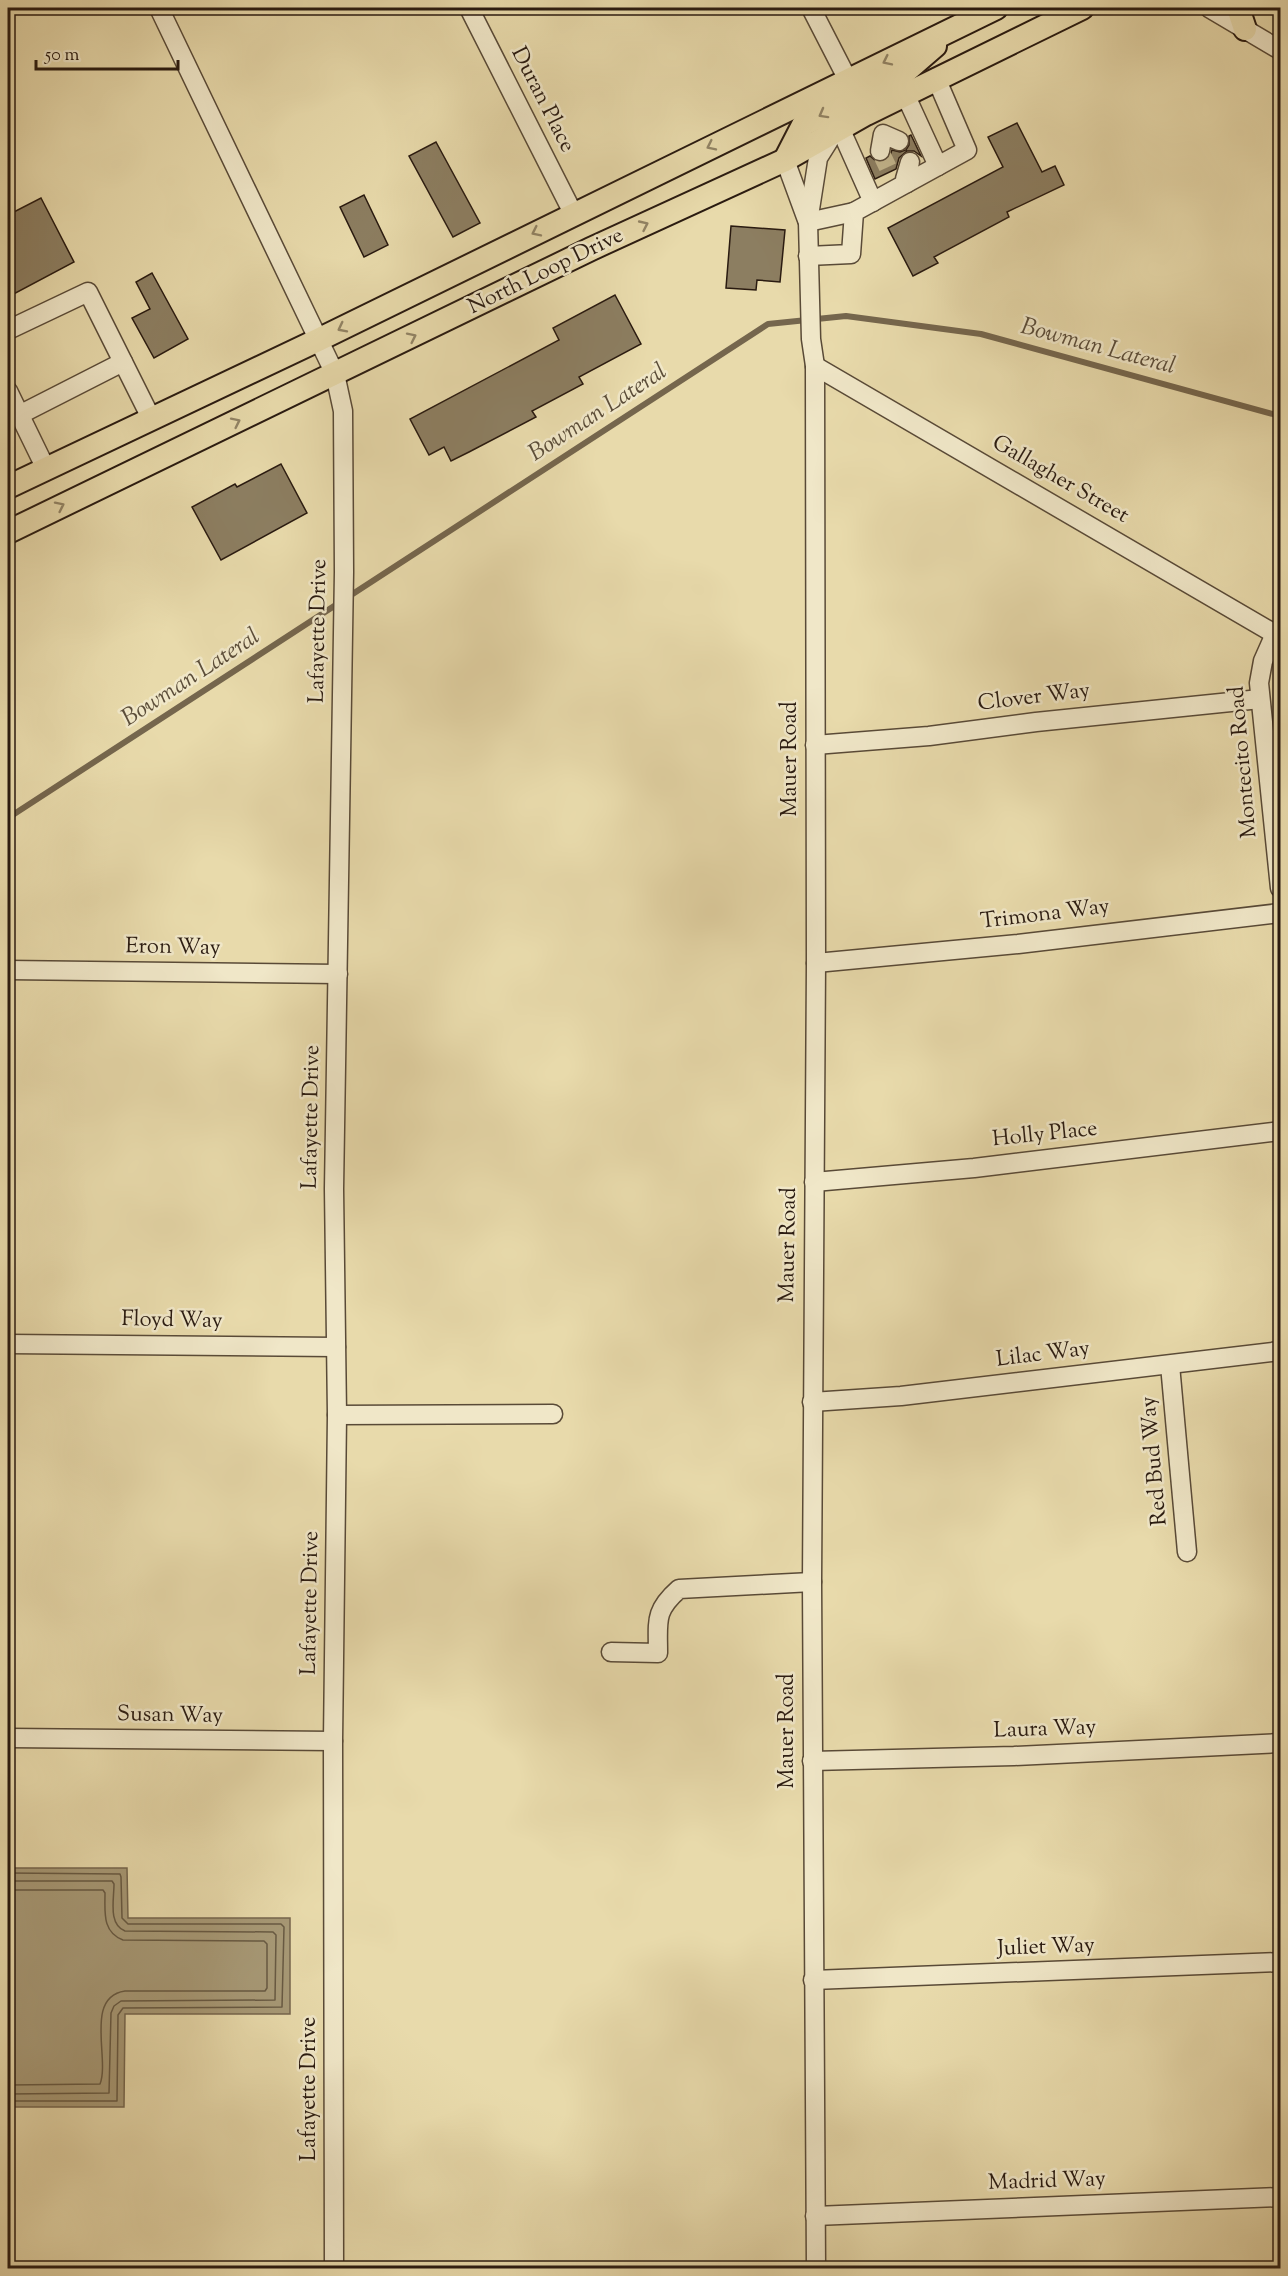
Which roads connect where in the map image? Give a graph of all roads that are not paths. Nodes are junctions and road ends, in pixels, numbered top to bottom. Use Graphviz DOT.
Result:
graph roads {
  1 [pos="159,8"];
  2 [pos="469,8"];
  3 [pos="811,8"];
  4 [pos="996,8"];
  5 [pos="1082,8"];
  6 [pos="1209,8"];
  7 [pos="1242,18"];
  8 [pos="959,26"];
  9 [pos="1281,50"];
  10 [pos="936,78"];
  11 [pos="848,80"];
  12 [pos="905,94"];
  13 [pos="873,110"];
  14 [pos="838,129"];
  15 [pos="888,142"];
  16 [pos="784,160"];
  17 [pos="938,166"];
  18 [pos="873,202"];
  19 [pos="854,212"];
  20 [pos="573,213"];
  21 [pos="808,222"];
  22 [pos="808,256"];
  23 [pos="8,330"];
  24 [pos="318,340"];
  25 [pos="123,362"];
  26 [pos="815,366"];
  27 [pos="335,374"];
  28 [pos="8,391"];
  29 [pos="19,415"];
  30 [pos="152,418"];
  31 [pos="46,469"];
  32 [pos="8,487"];
  33 [pos="8,532"];
  34 [pos="1278,635"];
  35 [pos="1260,699"];
  36 [pos="815,745"];
  37 [pos="1281,888"];
  38 [pos="1281,913"];
  39 [pos="816,963"];
  40 [pos="8,970"];
  41 [pos="338,974"];
  42 [pos="1281,1131"];
  43 [pos="814,1182"];
  44 [pos="8,1344"];
  45 [pos="336,1347"];
  46 [pos="1281,1351"];
  47 [pos="1170,1365"];
  48 [pos="812,1402"];
  49 [pos="553,1414"];
  50 [pos="338,1415"];
  51 [pos="1187,1552"];
  52 [pos="812,1582"];
  53 [pos="611,1652"];
  54 [pos="8,1738"];
  55 [pos="333,1741"];
  56 [pos="1281,1743"];
  57 [pos="812,1761"];
  58 [pos="1281,1962"];
  59 [pos="813,1980"];
  60 [pos="1281,2197"];
  61 [pos="815,2216"];
  62 [pos="334,2268"];
  63 [pos="816,2268"];
  1 -- 24 [label="street, Lafayette Drive"];
  2 -- 20 [label="street, Duran Place"];
  3 -- 11 [label="street"];
  4 -- 8 [label="main road, North Loop Drive"];
  5 -- 10 [label="main road, North Loop Drive"];
  6 -- 7 [label="street"];
  7 -- 9 [label="street"];
  8 -- 11 [label="main road, North Loop Drive, one-way"];
  8 -- 16 [label="main road, one-way"];
  10 -- 12 [label="main road, North Loop Drive"];
  10 -- 17 [label="street"];
  11 -- 20 [label="main road, North Loop Drive, one-way"];
  12 -- 13 [label="main road, North Loop Drive"];
  12 -- 17 [label="street"];
  13 -- 14 [label="main road, North Loop Drive"];
  13 -- 15 [label="street"];
  14 -- 16 [label="main road, North Loop Drive"];
  14 -- 18 [label="street"];
  14 -- 21 [label="street, Mauer Road"];
  16 -- 21 [label="street, Mauer Road"];
  27 -- 16 [label="main road, North Loop Drive, one-way"];
  17 -- 18 [label="street"];
  18 -- 19 [label="street"];
  19 -- 21 [label="street"];
  19 -- 22 [label="street"];
  20 -- 24 [label="main road, North Loop Drive, one-way"];
  21 -- 22 [label="street, Mauer Road"];
  22 -- 26 [label="street, Mauer Road"];
  23 -- 25 [label="street"];
  24 -- 27 [label="street, Lafayette Drive"];
  24 -- 30 [label="main road, North Loop Drive"];
  25 -- 29 [label="street"];
  25 -- 30 [label="street"];
  26 -- 34 [label="street, Gallagher Street"];
  26 -- 36 [label="street, Mauer Road"];
  33 -- 27 [label="main road, North Loop Drive, one-way"];
  27 -- 41 [label="street, Lafayette Drive"];
  28 -- 29 [label="street"];
  29 -- 31 [label="street"];
  30 -- 31 [label="main road, North Loop Drive"];
  31 -- 32 [label="main road, North Loop Drive"];
  34 -- 35 [label="street, Montecito Road"];
  35 -- 36 [label="street, Clover Way"];
  35 -- 37 [label="street, Montecito Road"];
  36 -- 39 [label="street, Mauer Road"];
  38 -- 39 [label="street, Trimona Way"];
  39 -- 43 [label="street, Mauer Road"];
  40 -- 41 [label="street, Eron Way"];
  41 -- 45 [label="street, Lafayette Drive"];
  42 -- 43 [label="street, Holly Place"];
  43 -- 48 [label="street, Mauer Road"];
  44 -- 45 [label="street, Floyd Way"];
  45 -- 50 [label="street, Lafayette Drive"];
  46 -- 47 [label="street, Lilac Way"];
  47 -- 48 [label="street, Lilac Way"];
  47 -- 51 [label="street, Red Bud Way"];
  48 -- 52 [label="street, Mauer Road"];
  49 -- 50 [label="street"];
  50 -- 55 [label="street, Lafayette Drive"];
  52 -- 53 [label="street"];
  52 -- 57 [label="street, Mauer Road"];
  54 -- 55 [label="street, Susan Way"];
  55 -- 62 [label="street, Lafayette Drive"];
  56 -- 57 [label="street, Laura Way"];
  57 -- 59 [label="street, Mauer Road"];
  58 -- 59 [label="street, Juliet Way"];
  59 -- 61 [label="street, Mauer Road"];
  60 -- 61 [label="street, Madrid Way"];
  61 -- 63 [label="street, Mauer Road"];
}
